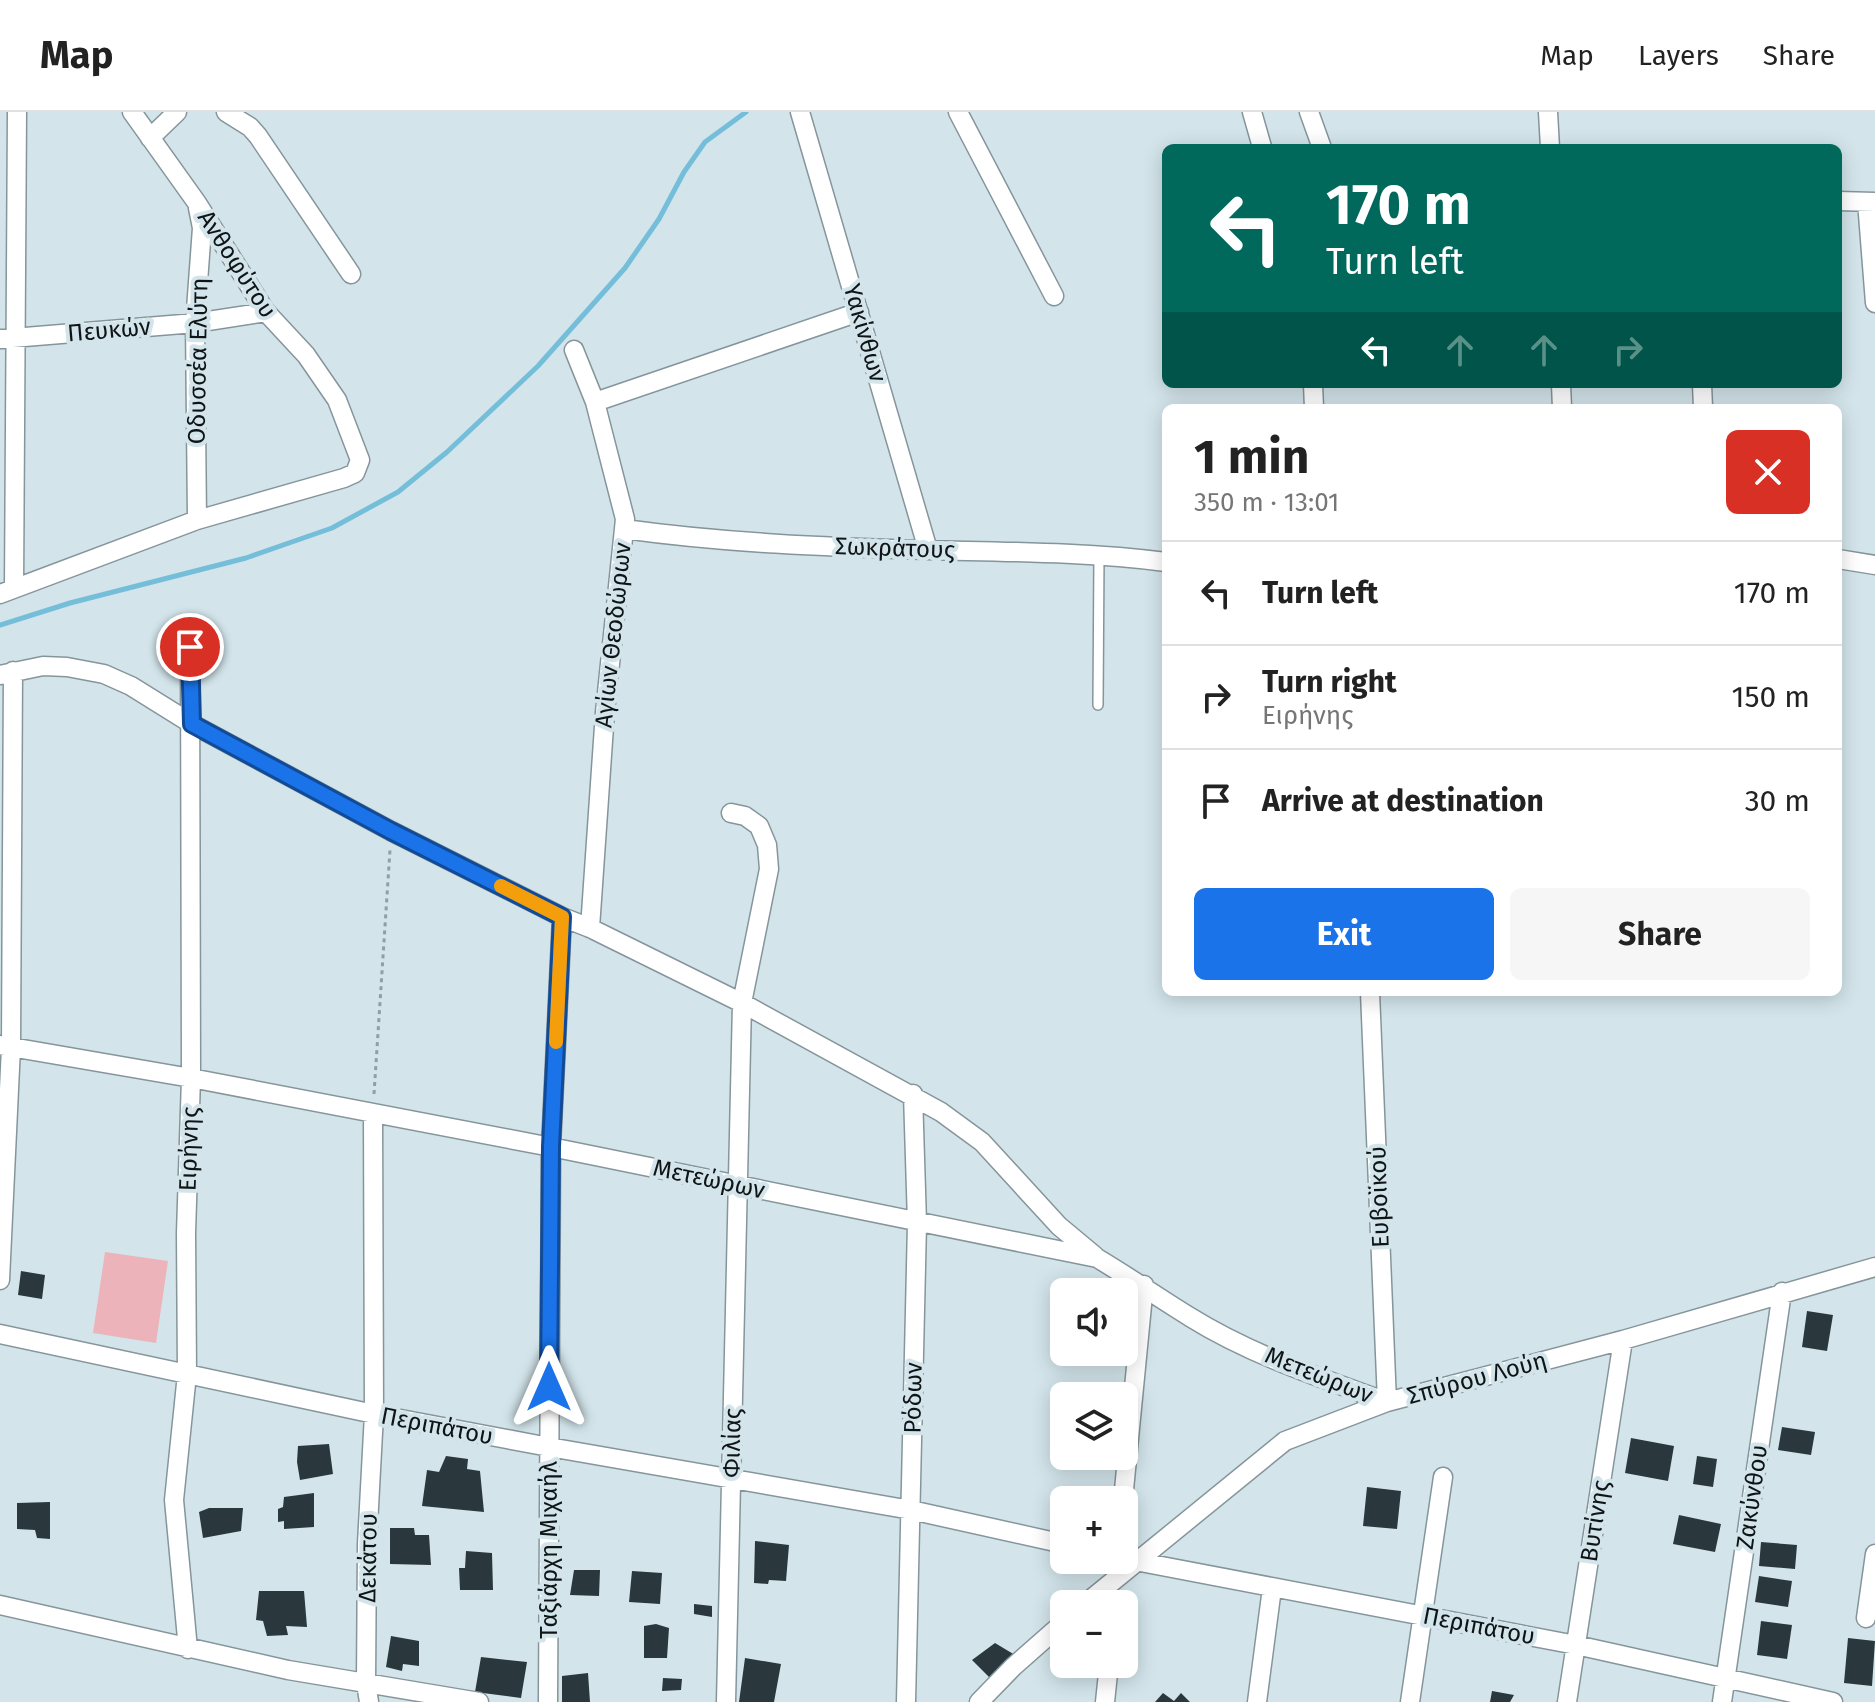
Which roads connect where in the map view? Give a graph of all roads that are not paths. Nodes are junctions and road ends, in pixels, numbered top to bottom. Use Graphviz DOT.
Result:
graph roads {
  1 [pos="17,112"];
  2 [pos="132,112"];
  3 [pos="177,112"];
  4 [pos="226,112"];
  5 [pos="958,112"];
  6 [pos="1252,112"];
  7 [pos="1309,112"];
  8 [pos="1548,112"];
  9 [pos="800,114"];
  10 [pos="150,138"];
  11 [pos="1261,144"];
  12 [pos="1321,144"];
  13 [pos="1550,144"];
  14 [pos="1842,201"];
  15 [pos="1871,202"];
  16 [pos="197,203"];
  17 [pos="351,274"];
  18 [pos="1054,296"];
  19 [pos="1875,303"];
  20 [pos="266,312"];
  21 [pos="859,312"];
  22 [pos="195,323"];
  23 [pos="8,339"];
  24 [pos="574,350"];
  25 [pos="595,402"];
  26 [pos="197,520"];
  27 [pos="624,529"];
  28 [pos="928,550"];
  29 [pos="1099,554"];
  30 [pos="1842,560"];
  31 [pos="1162,562"];
  32 [pos="1875,565"];
  33 [pos="7,591"];
  34 [pos="190,647"];
  35 [pos="6,673"];
  36 [pos="1098,705"];
  37 [pos="192,724"];
  38 [pos="731,813"];
  39 [pos="562,917"];
  40 [pos="590,928"];
  41 [pos="1370,996"];
  42 [pos="742,1003"];
  43 [pos="6,1046"];
  44 [pos="191,1078"];
  45 [pos="913,1094"];
  46 [pos="373,1114"];
  47 [pos="551,1147"];
  48 [pos="738,1185"];
  49 [pos="917,1223"];
  50 [pos="1097,1258"];
  51 [pos="1875,1267"];
  52 [pos="0,1280"];
  53 [pos="1144,1285"];
  54 [pos="1782,1292"];
  55 [pos="0,1334"];
  56 [pos="1623,1340"];
  57 [pos="187,1374"];
  58 [pos="1387,1402"];
  59 [pos="374,1414"];
  60 [pos="549,1447"];
  61 [pos="1443,1477"];
  62 [pos="731,1478"];
  63 [pos="1124,1486"];
  64 [pos="911,1510"];
  65 [pos="1050,1541"];
  66 [pos="1138,1554"];
  67 [pos="1875,1554"];
  68 [pos="1138,1562"];
  69 [pos="1117,1574"];
  70 [pos="1113,1579"];
  71 [pos="1272,1588"];
  72 [pos="1101,1590"];
  73 [pos="1111,1590"];
  74 [pos="0,1605"];
  75 [pos="1422,1615"];
  76 [pos="1866,1618"];
  77 [pos="1050,1634"];
  78 [pos="1576,1645"];
  79 [pos="188,1649"];
  80 [pos="1108,1678"];
  81 [pos="1725,1679"];
  82 [pos="366,1683"];
  83 [pos="369,1702"];
  84 [pos="479,1702"];
  85 [pos="548,1702"];
  86 [pos="726,1702"];
  87 [pos="906,1702"];
  88 [pos="979,1702"];
  89 [pos="1105,1702"];
  90 [pos="1257,1702"];
  91 [pos="1410,1702"];
  92 [pos="1567,1702"];
  93 [pos="1722,1702"];
  94 [pos="1833,1702"];
  1 -- 23 [label="street"];
  2 -- 10 [label="street, Ανθοφύτου"];
  3 -- 10 [label="street"];
  4 -- 17 [label="street"];
  5 -- 18 [label="street"];
  6 -- 11 [label="street"];
  7 -- 12 [label="street"];
  8 -- 13 [label="street"];
  9 -- 21 [label="street, Υακίνθων"];
  10 -- 16 [label="street, Ανθοφύτου"];
  14 -- 15 [label="street"];
  15 -- 19 [label="street"];
  16 -- 20 [label="street, Ανθοφύτου"];
  16 -- 22 [label="street, Οδυσσέα Ελύτη"];
  20 -- 22 [label="street, Πευκών"];
  20 -- 26 [label="street, Ανθοφύτου"];
  21 -- 25 [label="street"];
  21 -- 28 [label="street, Υακίνθων"];
  22 -- 23 [label="street, Πευκών"];
  22 -- 26 [label="street, Οδυσσέα Ελύτη"];
  23 -- 33 [label="street"];
  24 -- 25 [label="street, Αγίων Θεοδώρων"];
  25 -- 27 [label="street, Αγίων Θεοδώρων"];
  26 -- 33 [label="street"];
  27 -- 28 [label="street, Σωκράτους"];
  27 -- 40 [label="street, Αγίων Θεοδώρων"];
  28 -- 29 [label="street, Σωκράτους"];
  29 -- 31 [label="street, Σωκράτους"];
  29 -- 36 [label="lane"];
  30 -- 32 [label="street"];
  34 -- 37 [label="street, Ειρήνης"];
  35 -- 37 [label="street"];
  35 -- 43 [label="street"];
  37 -- 39 [label="street"];
  37 -- 44 [label="street, Ειρήνης"];
  38 -- 42 [label="street, Φιλίας"];
  39 -- 40 [label="street"];
  39 -- 47 [label="street, Ταξιάρχη Μιχαήλ"];
  40 -- 42 [label="street"];
  41 -- 58 [label="street, Ευβοϊκού"];
  42 -- 45 [label="street"];
  42 -- 48 [label="street, Φιλίας"];
  43 -- 44 [label="street, Μετεώρων"];
  43 -- 52 [label="street"];
  44 -- 46 [label="street, Μετεώρων"];
  44 -- 57 [label="street, Ειρήνης"];
  45 -- 49 [label="street, Ρόδων"];
  45 -- 50 [label="street"];
  46 -- 47 [label="street, Μετεώρων"];
  46 -- 59 [label="street, Δεκάτου"];
  47 -- 48 [label="street, Μετεώρων"];
  47 -- 60 [label="street, Ταξιάρχη Μιχαήλ"];
  48 -- 49 [label="street, Μετεώρων"];
  48 -- 62 [label="street, Φιλίας"];
  49 -- 50 [label="street, Μετεώρων"];
  49 -- 64 [label="street, Ρόδων"];
  50 -- 53 [label="street, Μετεώρων"];
  51 -- 54 [label="street, Σπύρου Λούη"];
  53 -- 58 [label="street, Μετεώρων"];
  53 -- 63 [label="street"];
  54 -- 56 [label="street, Σπύρου Λούη"];
  54 -- 81 [label="street, Ζακύνθου"];
  55 -- 57 [label="street, Περιπάτου"];
  56 -- 58 [label="street, Σπύρου Λούη"];
  56 -- 78 [label="street, Βυτίνης"];
  57 -- 59 [label="street, Περιπάτου"];
  57 -- 79 [label="street, Ειρήνης"];
  58 -- 66 [label="street, Σπύρου Λούη"];
  59 -- 60 [label="street, Περιπάτου"];
  59 -- 82 [label="street, Δεκάτου"];
  60 -- 62 [label="street, Περιπάτου"];
  60 -- 85 [label="street, Ταξιάρχη Μιχαήλ"];
  61 -- 75 [label="street"];
  62 -- 64 [label="street, Περιπάτου"];
  62 -- 86 [label="street, Φιλίας"];
  64 -- 65 [label="street, Περιπάτου"];
  64 -- 87 [label="street, Ρόδων"];
  67 -- 76 [label="street"];
  68 -- 71 [label="street, Περιπάτου"];
  69 -- 70 [label="street, Σπύρου Λούη"];
  70 -- 72 [label="street, Σπύρου Λούη"];
  70 -- 73 [label="street"];
  71 -- 75 [label="street, Περιπάτου"];
  71 -- 90 [label="street"];
  74 -- 79 [label="street"];
  75 -- 78 [label="street, Περιπάτου"];
  75 -- 91 [label="street"];
  77 -- 88 [label="street"];
  78 -- 81 [label="street, Περιπάτου"];
  78 -- 92 [label="street, Βυτίνης"];
  79 -- 82 [label="street"];
  80 -- 89 [label="street"];
  81 -- 93 [label="street, Ζακύνθου"];
  81 -- 94 [label="street, Περιπάτου"];
  82 -- 83 [label="street, Δεκάτου"];
  82 -- 84 [label="street"];
}
